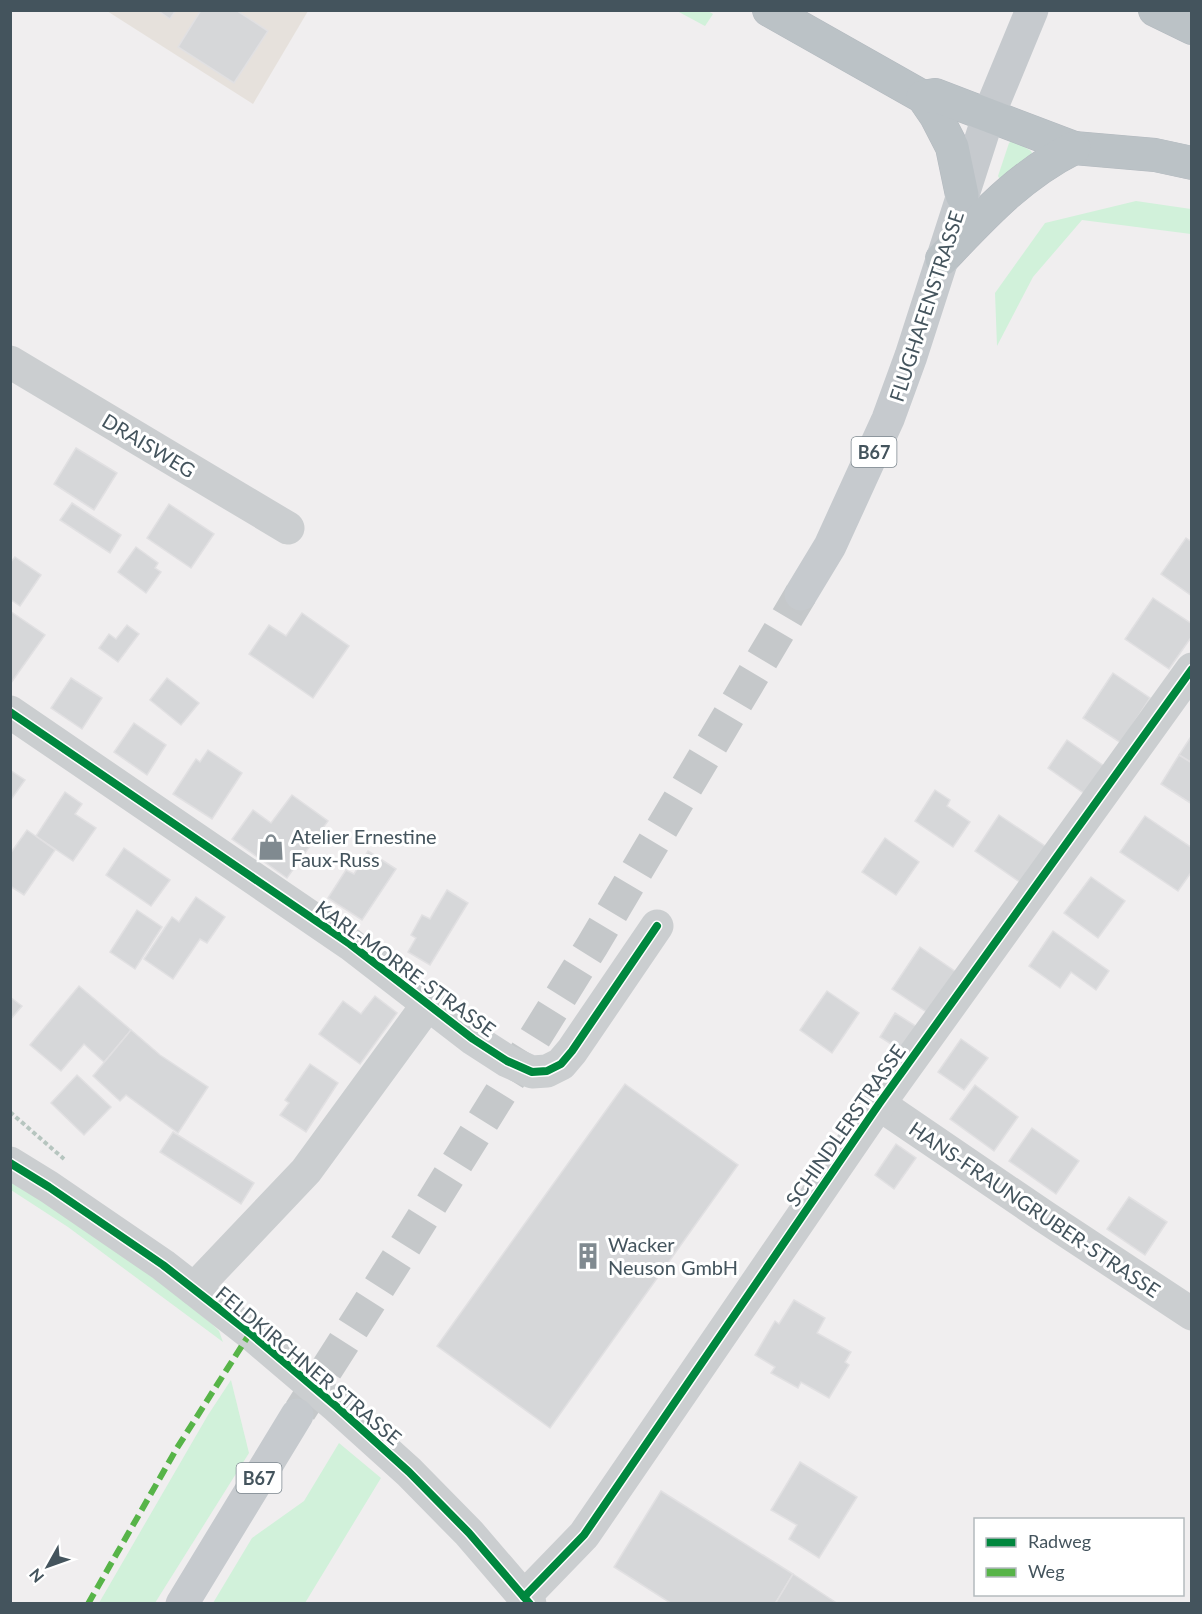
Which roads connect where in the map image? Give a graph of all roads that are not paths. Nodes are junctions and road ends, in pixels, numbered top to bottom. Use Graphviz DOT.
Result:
graph roads {
  1 [pos="769,10"];
  2 [pos="1155,10"];
  3 [pos="1028,20"];
  4 [pos="1191,28"];
  5 [pos="923,97"];
  6 [pos="989,114"];
  7 [pos="1074,148"];
  8 [pos="1191,163"];
  9 [pos="962,195"];
  10 [pos="942,259"];
  11 [pos="10,362"];
  12 [pos="288,528"];
  13 [pos="801,594"];
  14 [pos="1191,669"];
  15 [pos="10,712"];
  16 [pos="657,926"];
  17 [pos="429,1004"];
  18 [pos="879,1104"];
  19 [pos="10,1163"];
  20 [pos="194,1289"];
  21 [pos="1191,1314"];
  22 [pos="297,1415"];
  23 [pos="527,1600"];
  24 [pos="182,1604"];
  1 -- 5 [label="highway"];
  2 -- 4 [label="highway"];
  3 -- 6 [label="main road, FLUGHAFENSTRASSE / B67"];
  5 -- 6 [label="highway"];
  5 -- 9 [label="highway"];
  6 -- 7 [label="highway"];
  6 -- 9 [label="main road, FLUGHAFENSTRASSE / B67"];
  7 -- 8 [label="highway"];
  7 -- 10 [label="highway"];
  9 -- 10 [label="main road, FLUGHAFENSTRASSE / B67"];
  10 -- 13 [label="main road, FLUGHAFENSTRASSE / B67"];
  11 -- 12 [label="street, DRAISWEG"];
  14 -- 18 [label="street, SCHINDLERSTRASSE"];
  15 -- 17 [label="street, KARL-MORRE-STRASSE"];
  16 -- 17 [label="street, KARL-MORRE-STRASSE"];
  17 -- 20 [label="street, KARL-MORRE-STRASSE"];
  18 -- 21 [label="street, HANS-FRAUNGRUBER-STRASSE"];
  18 -- 23 [label="street, SCHINDLERSTRASSE"];
  19 -- 20 [label="street, FELDKIRCHNER STRASSE"];
  20 -- 23 [label="street, FELDKIRCHNER STRASSE"];
  22 -- 24 [label="main road, B67"];
}
